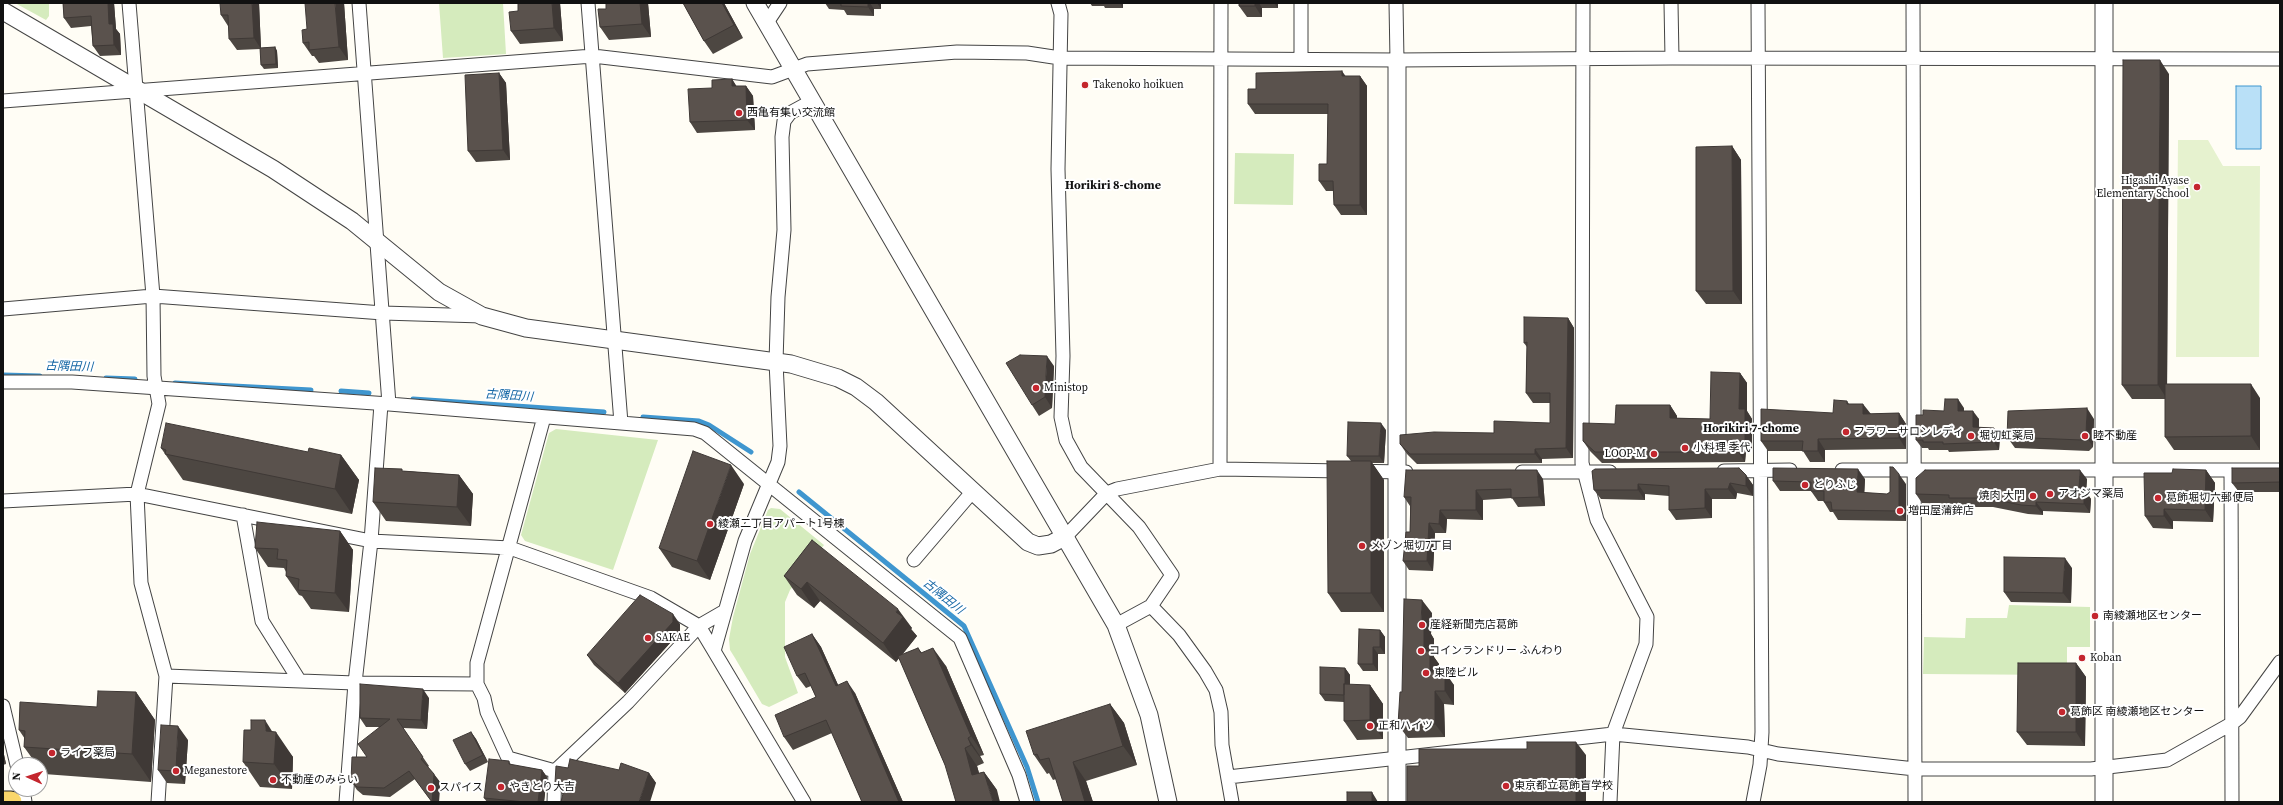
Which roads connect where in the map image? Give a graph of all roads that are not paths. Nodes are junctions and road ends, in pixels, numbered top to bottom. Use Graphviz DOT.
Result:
graph roads {
  1 [pos="129,3"];
  2 [pos="359,3"];
  3 [pos="588,3"];
  4 [pos="755,3"];
  5 [pos="780,3"];
  6 [pos="1058,3"];
  7 [pos="1221,3"];
  8 [pos="1301,3"];
  9 [pos="1396,3"];
  10 [pos="1583,3"];
  11 [pos="1671,3"];
  12 [pos="1758,3"];
  13 [pos="1913,3"];
  14 [pos="2104,3"];
  15 [pos="3,11"];
  16 [pos="766,24"];
  17 [pos="593,56"];
  18 [pos="1060,58"];
  19 [pos="1672,58"];
  20 [pos="1220,59"];
  21 [pos="1301,59"];
  22 [pos="1583,59"];
  23 [pos="1758,59"];
  24 [pos="2280,59"];
  25 [pos="1397,60"];
  26 [pos="1913,60"];
  27 [pos="2103,60"];
  28 [pos="792,68"];
  29 [pos="365,74"];
  30 [pos="136,90"];
  31 [pos="3,101"];
  32 [pos="812,101"];
  33 [pos="376,242"];
  34 [pos="153,296"];
  35 [pos="3,309"];
  36 [pos="383,313"];
  37 [pos="482,316"];
  38 [pos="615,341"];
  39 [pos="776,362"];
  40 [pos="3,382"];
  41 [pos="157,389"];
  42 [pos="385,404"];
  43 [pos="544,417"];
  44 [pos="621,423"];
  45 [pos="1220,469"];
  46 [pos="1915,469"];
  47 [pos="1799,470"];
  48 [pos="1830,470"];
  49 [pos="2104,470"];
  50 [pos="2231,470"];
  51 [pos="2280,470"];
  52 [pos="1715,471"];
  53 [pos="1761,471"];
  54 [pos="1397,472"];
  55 [pos="1420,472"];
  56 [pos="1509,472"];
  57 [pos="1584,472"];
  58 [pos="1622,472"];
  59 [pos="768,483"];
  60 [pos="973,491"];
  61 [pos="1108,493"];
  62 [pos="137,494"];
  63 [pos="3,501"];
  64 [pos="243,515"];
  65 [pos="1066,536"];
  66 [pos="371,542"];
  67 [pos="510,548"];
  68 [pos="914,560"];
  69 [pos="1151,606"];
  70 [pos="725,611"];
  71 [pos="1116,624"];
  72 [pos="700,626"];
  73 [pos="714,651"];
  74 [pos="2280,662"];
  75 [pos="166,676"];
  76 [pos="299,680"];
  77 [pos="355,683"];
  78 [pos="477,684"];
  79 [pos="3,706"];
  80 [pos="2231,724"];
  81 [pos="1612,734"];
  82 [pos="1761,750"];
  83 [pos="1397,756"];
  84 [pos="15,757"];
  85 [pos="2103,767"];
  86 [pos="1915,769"];
  87 [pos="555,771"];
  88 [pos="1228,777"];
  89 [pos="3,802"];
  90 [pos="11,802"];
  91 [pos="158,802"];
  92 [pos="346,802"];
  93 [pos="554,802"];
  94 [pos="804,802"];
  95 [pos="1027,802"];
  96 [pos="1168,802"];
  97 [pos="1232,802"];
  98 [pos="1397,802"];
  99 [pos="1610,802"];
  100 [pos="1753,802"];
  101 [pos="1915,802"];
  102 [pos="2104,802"];
  103 [pos="2232,802"];
  1 -- 30 [label="street"];
  2 -- 29 [label="street"];
  3 -- 17 [label="street"];
  4 -- 16 [label="street"];
  5 -- 16 [label="street"];
  6 -- 18 [label="street"];
  7 -- 20 [label="street"];
  8 -- 21 [label="street"];
  9 -- 25 [label="street"];
  10 -- 22 [label="street"];
  11 -- 19 [label="street"];
  12 -- 23 [label="street"];
  13 -- 26 [label="street"];
  14 -- 27 [label="street"];
  15 -- 30 [label="street"];
  16 -- 28 [label="street"];
  17 -- 28 [label="street"];
  17 -- 29 [label="street"];
  17 -- 38 [label="street"];
  18 -- 20 [label="street"];
  18 -- 28 [label="street"];
  18 -- 61 [label="street"];
  19 -- 22 [label="street"];
  19 -- 23 [label="street"];
  20 -- 21 [label="street"];
  20 -- 45 [label="street"];
  21 -- 25 [label="street"];
  22 -- 25 [label="street"];
  22 -- 57 [label="street"];
  23 -- 26 [label="street"];
  23 -- 53 [label="street"];
  24 -- 27 [label="street"];
  25 -- 54 [label="street"];
  26 -- 27 [label="street"];
  26 -- 46 [label="street"];
  27 -- 49 [label="street"];
  28 -- 32 [label="street"];
  29 -- 30 [label="street"];
  29 -- 33 [label="street"];
  30 -- 31 [label="street"];
  30 -- 33 [label="street"];
  30 -- 34 [label="street"];
  32 -- 39 [label="street"];
  32 -- 65 [label="street"];
  33 -- 36 [label="street"];
  33 -- 37 [label="street"];
  34 -- 35 [label="street"];
  34 -- 36 [label="street"];
  34 -- 41 [label="street"];
  36 -- 37 [label="street"];
  36 -- 42 [label="street"];
  37 -- 38 [label="street"];
  38 -- 39 [label="street"];
  38 -- 44 [label="street"];
  39 -- 59 [label="street"];
  39 -- 60 [label="street"];
  40 -- 41 [label="street"];
  41 -- 42 [label="street"];
  41 -- 62 [label="street"];
  42 -- 43 [label="street"];
  42 -- 66 [label="street"];
  43 -- 44 [label="street"];
  43 -- 67 [label="street"];
  44 -- 59 [label="street"];
  45 -- 54 [label="street"];
  45 -- 61 [label="street"];
  46 -- 48 [label="street"];
  46 -- 49 [label="street"];
  46 -- 86 [label="street"];
  47 -- 53 [label="street"];
  49 -- 50 [label="street"];
  49 -- 85 [label="street"];
  50 -- 51 [label="street"];
  50 -- 80 [label="street"];
  52 -- 53 [label="street"];
  53 -- 82 [label="street"];
  54 -- 55 [label="street"];
  54 -- 83 [label="street"];
  56 -- 57 [label="street"];
  57 -- 58 [label="street"];
  57 -- 81 [label="street"];
  59 -- 70 [label="street"];
  59 -- 95 [label="street"];
  60 -- 65 [label="street"];
  60 -- 68 [label="street"];
  61 -- 65 [label="street"];
  61 -- 69 [label="street"];
  62 -- 63 [label="street"];
  62 -- 64 [label="street"];
  62 -- 75 [label="street"];
  64 -- 66 [label="street"];
  64 -- 76 [label="street"];
  65 -- 71 [label="street"];
  66 -- 67 [label="street"];
  66 -- 77 [label="street"];
  67 -- 72 [label="street"];
  67 -- 78 [label="street"];
  69 -- 71 [label="street"];
  69 -- 88 [label="street"];
  70 -- 72 [label="street"];
  70 -- 73 [label="street"];
  71 -- 96 [label="street"];
  72 -- 73 [label="street"];
  72 -- 87 [label="street"];
  73 -- 94 [label="street"];
  74 -- 80 [label="street"];
  75 -- 76 [label="street"];
  75 -- 91 [label="street"];
  76 -- 77 [label="street"];
  77 -- 78 [label="street"];
  77 -- 92 [label="street"];
  78 -- 87 [label="street"];
  79 -- 84 [label="street"];
  80 -- 85 [label="street"];
  80 -- 103 [label="street"];
  81 -- 82 [label="street"];
  81 -- 83 [label="street"];
  81 -- 99 [label="street"];
  82 -- 86 [label="street"];
  82 -- 100 [label="street"];
  83 -- 88 [label="street"];
  83 -- 98 [label="street"];
  85 -- 86 [label="street"];
  85 -- 102 [label="street"];
  86 -- 101 [label="street"];
  87 -- 93 [label="street"];
  88 -- 97 [label="street"];
  89 -- 90 [label="main road"];
}
